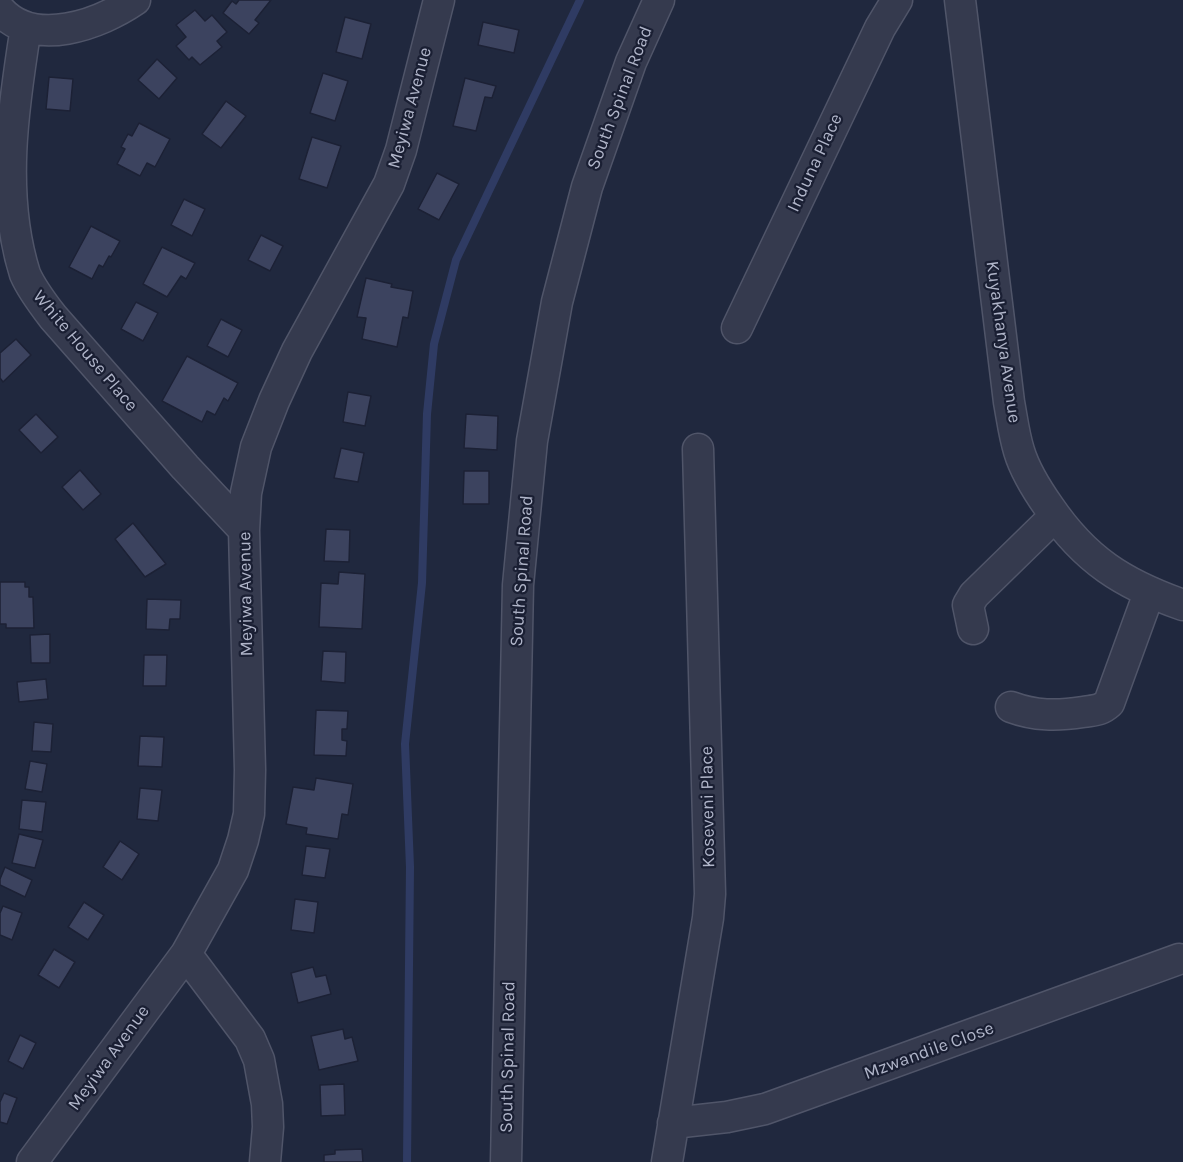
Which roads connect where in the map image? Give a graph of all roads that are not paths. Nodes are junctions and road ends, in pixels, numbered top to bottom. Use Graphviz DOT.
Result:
graph roads {
  1 [pos="135,0"];
  2 [pos="439,0"];
  3 [pos="659,0"];
  4 [pos="897,0"];
  5 [pos="960,0"];
  6 [pos="0,9"];
  7 [pos="27,27"];
  8 [pos="737,328"];
  9 [pos="698,449"];
  10 [pos="1055,516"];
  11 [pos="244,530"];
  12 [pos="1149,593"];
  13 [pos="1183,605"];
  14 [pos="973,629"];
  15 [pos="1011,707"];
  16 [pos="186,954"];
  17 [pos="1179,958"];
  18 [pos="673,1123"];
  19 [pos="32,1162"];
  20 [pos="265,1162"];
  21 [pos="506,1162"];
  22 [pos="667,1162"];
  1 -- 7 [label="street"];
  2 -- 11 [label="street, Meyiwa Avenue"];
  3 -- 21 [label="street, South Spinal Road"];
  4 -- 8 [label="street, Induna Place"];
  5 -- 10 [label="street, Kuyakhanya Avenue"];
  6 -- 7 [label="street"];
  7 -- 11 [label="street, White House Place"];
  9 -- 18 [label="street, Koseveni Place"];
  10 -- 12 [label="street, Kuyakhanya Avenue"];
  10 -- 14 [label="street"];
  11 -- 16 [label="street, Meyiwa Avenue"];
  12 -- 13 [label="street, Kuyakhanya Avenue"];
  12 -- 15 [label="street"];
  16 -- 19 [label="street, Meyiwa Avenue"];
  16 -- 20 [label="street"];
  17 -- 18 [label="street, Mzwandile Close"];
  18 -- 22 [label="street, Koseveni Place"];
}
